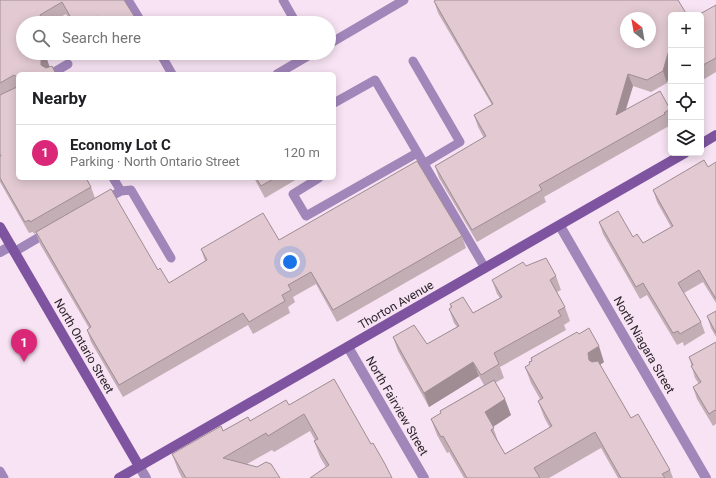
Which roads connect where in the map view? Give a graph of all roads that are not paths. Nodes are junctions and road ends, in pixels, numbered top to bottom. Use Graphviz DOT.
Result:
graph roads {
  1 [pos="128,0"];
  2 [pos="283,0"];
  3 [pos="404,0"];
  4 [pos="138,16"];
  5 [pos="292,16"];
  6 [pos="336,40"];
  7 [pos="164,60"];
  8 [pos="301,60"];
  9 [pos="413,61"];
  10 [pos="68,64"];
  11 [pos="54,72"];
  12 [pos="171,72"];
  13 [pos="280,72"];
  14 [pos="336,101"];
  15 [pos="716,135"];
  16 [pos="704,142"];
  17 [pos="417,153"];
  18 [pos="680,156"];
  19 [pos="423,164"];
  20 [pos="114,180"];
  21 [pos="316,180"];
  22 [pos="120,190"];
  23 [pos="93,206"];
  24 [pos="59,226"];
  25 [pos="560,226"];
  26 [pos="0,227"];
  27 [pos="13,249"];
  28 [pos="0,252"];
  29 [pos="171,258"];
  30 [pos="485,268"];
  31 [pos="348,347"];
  32 [pos="139,466"];
  33 [pos="0,472"];
  34 [pos="4,478"];
  35 [pos="119,478"];
  36 [pos="146,478"];
  37 [pos="424,478"];
  38 [pos="706,478"];
  1 -- 4 [label="lane"];
  2 -- 5 [label="lane"];
  3 -- 6 [label="lane"];
  7 -- 12 [label="lane"];
  8 -- 13 [label="lane"];
  9 -- 19 [label="lane"];
  10 -- 11 [label="lane"];
  14 -- 17 [label="lane"];
  15 -- 16 [label="street"];
  17 -- 19 [label="lane"];
  17 -- 21 [label="lane"];
  18 -- 25 [label="street, Thorton Avenue"];
  19 -- 30 [label="lane"];
  20 -- 22 [label="lane"];
  22 -- 23 [label="lane"];
  22 -- 29 [label="lane"];
  24 -- 27 [label="lane"];
  25 -- 30 [label="street, Thorton Avenue"];
  25 -- 38 [label="street, North Niagara Street"];
  26 -- 27 [label="street, North Ontario Street"];
  27 -- 28 [label="street"];
  27 -- 32 [label="street, North Ontario Street"];
  30 -- 31 [label="street, Thorton Avenue"];
  31 -- 32 [label="street, Thorton Avenue"];
  31 -- 37 [label="street, North Fairview Street"];
  32 -- 35 [label="street, Thorton Avenue"];
  32 -- 36 [label="street, North Ontario Street"];
  33 -- 34 [label="lane"];
}
